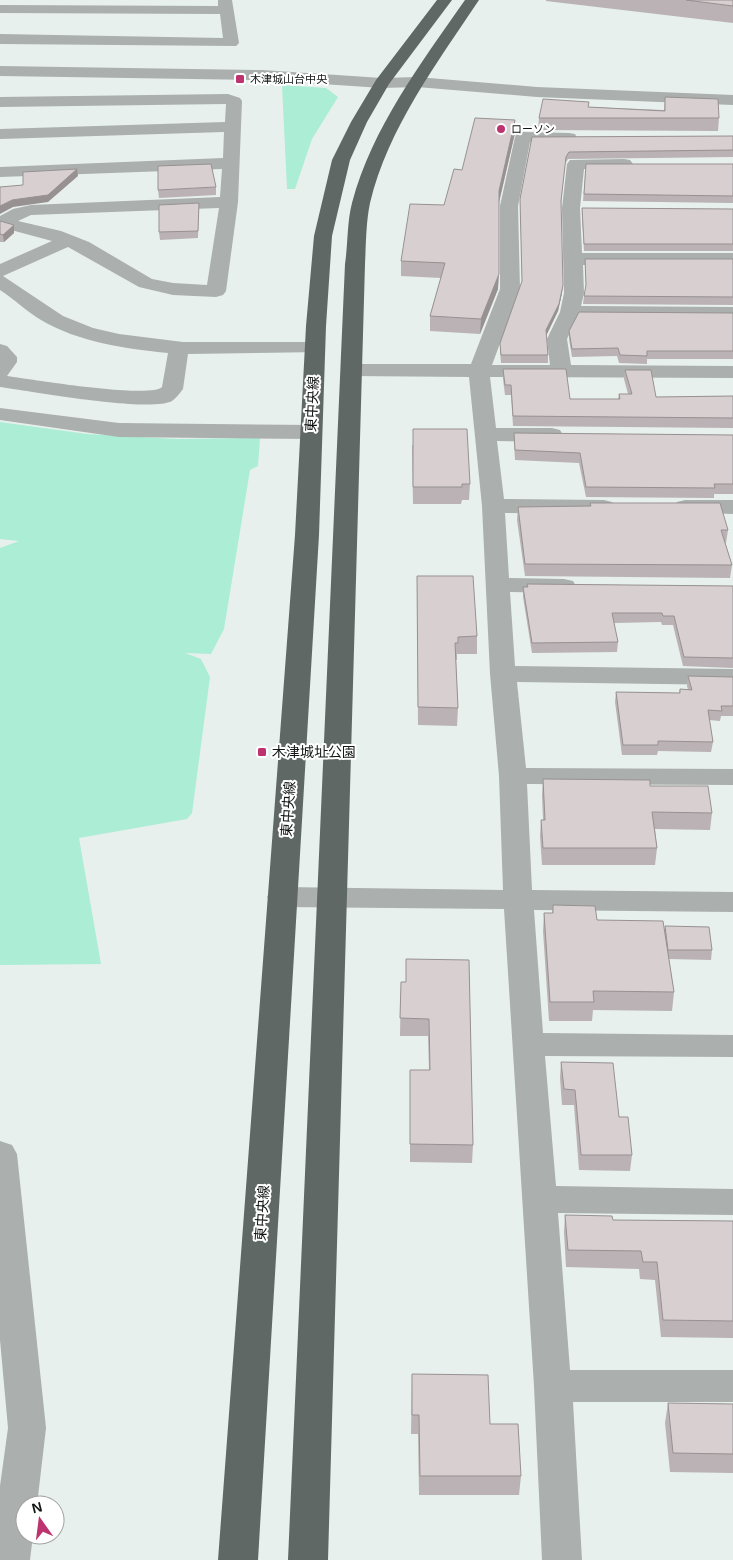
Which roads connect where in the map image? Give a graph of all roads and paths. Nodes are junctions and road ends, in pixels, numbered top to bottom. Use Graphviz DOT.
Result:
graph roads {
  1 [pos="445,0"];
  2 [pos="472,0"];
  3 [pos="226,5"];
  4 [pos="0,9"];
  5 [pos="0,39"];
  6 [pos="17,39"];
  7 [pos="2,66"];
  8 [pos="384,80"];
  9 [pos="417,82"];
  10 [pos="733,100"];
  11 [pos="0,102"];
  12 [pos="232,127"];
  13 [pos="0,134"];
  14 [pos="584,138"];
  15 [pos="232,162"];
  16 [pos="644,164"];
  17 [pos="0,172"];
  18 [pos="229,202"];
  19 [pos="1,222"];
  20 [pos="68,241"];
  21 [pos="573,259"];
  22 [pos="733,259"];
  23 [pos="0,271"];
  24 [pos="0,281"];
  25 [pos="570,312"];
  26 [pos="733,312"];
  27 [pos="180,348"];
  28 [pos="315,348"];
  29 [pos="0,350"];
  30 [pos="351,370"];
  31 [pos="561,370"];
  32 [pos="0,371"];
  33 [pos="479,371"];
  34 [pos="733,372"];
  35 [pos="0,380"];
  36 [pos="0,414"];
  37 [pos="311,432"];
  38 [pos="486,434"];
  39 [pos="575,435"];
  40 [pos="493,506"];
  41 [pos="623,507"];
  42 [pos="663,507"];
  43 [pos="733,507"];
  44 [pos="498,585"];
  45 [pos="586,586"];
  46 [pos="503,674"];
  47 [pos="733,677"];
  48 [pos="512,776"];
  49 [pos="733,777"];
  50 [pos="282,897"];
  51 [pos="333,898"];
  52 [pos="518,900"];
  53 [pos="733,902"];
  54 [pos="528,1044"];
  55 [pos="733,1046"];
  56 [pos="0,1154"];
  57 [pos="540,1199"];
  58 [pos="733,1202"];
  59 [pos="553,1386"];
  60 [pos="733,1386"];
  61 [pos="10,1560"];
  62 [pos="238,1560"];
  63 [pos="308,1560"];
  64 [pos="562,1560"];
  1 -- 8 [label="highway, 東中央線"];
  2 -- 9 [label="highway"];
  3 -- 4 [label="street"];
  3 -- 6 [label="street"];
  5 -- 6 [label="street"];
  6 -- 7 [label="street"];
  7 -- 8 [label="street"];
  8 -- 9 [label="street"];
  8 -- 28 [label="highway, 東中央線"];
  9 -- 10 [label="street"];
  9 -- 30 [label="highway"];
  11 -- 12 [label="street"];
  12 -- 13 [label="street"];
  12 -- 15 [label="street"];
  14 -- 33 [label="street"];
  15 -- 17 [label="street"];
  15 -- 18 [label="street"];
  16 -- 21 [label="street"];
  18 -- 19 [label="street"];
  18 -- 20 [label="street"];
  19 -- 20 [label="street"];
  20 -- 23 [label="street"];
  21 -- 22 [label="street"];
  21 -- 25 [label="street"];
  24 -- 27 [label="street"];
  25 -- 26 [label="street"];
  25 -- 31 [label="street"];
  27 -- 28 [label="street"];
  27 -- 35 [label="street"];
  28 -- 37 [label="highway, 東中央線"];
  29 -- 32 [label="street"];
  30 -- 33 [label="street"];
  30 -- 51 [label="highway"];
  31 -- 33 [label="street"];
  31 -- 34 [label="street"];
  33 -- 38 [label="street"];
  36 -- 37 [label="street"];
  37 -- 50 [label="highway, 東中央線"];
  38 -- 39 [label="street"];
  38 -- 40 [label="street"];
  40 -- 41 [label="street"];
  40 -- 44 [label="street"];
  42 -- 43 [label="street"];
  44 -- 45 [label="street"];
  44 -- 46 [label="street"];
  46 -- 47 [label="street"];
  46 -- 48 [label="street"];
  48 -- 49 [label="street"];
  48 -- 52 [label="street"];
  50 -- 51 [label="street"];
  50 -- 62 [label="highway, 東中央線"];
  51 -- 52 [label="street"];
  51 -- 63 [label="highway"];
  52 -- 53 [label="street"];
  52 -- 54 [label="street"];
  54 -- 55 [label="street"];
  54 -- 57 [label="street"];
  56 -- 61 [label="street"];
  57 -- 58 [label="street"];
  57 -- 59 [label="street"];
  59 -- 60 [label="street"];
  59 -- 64 [label="street"];
}
